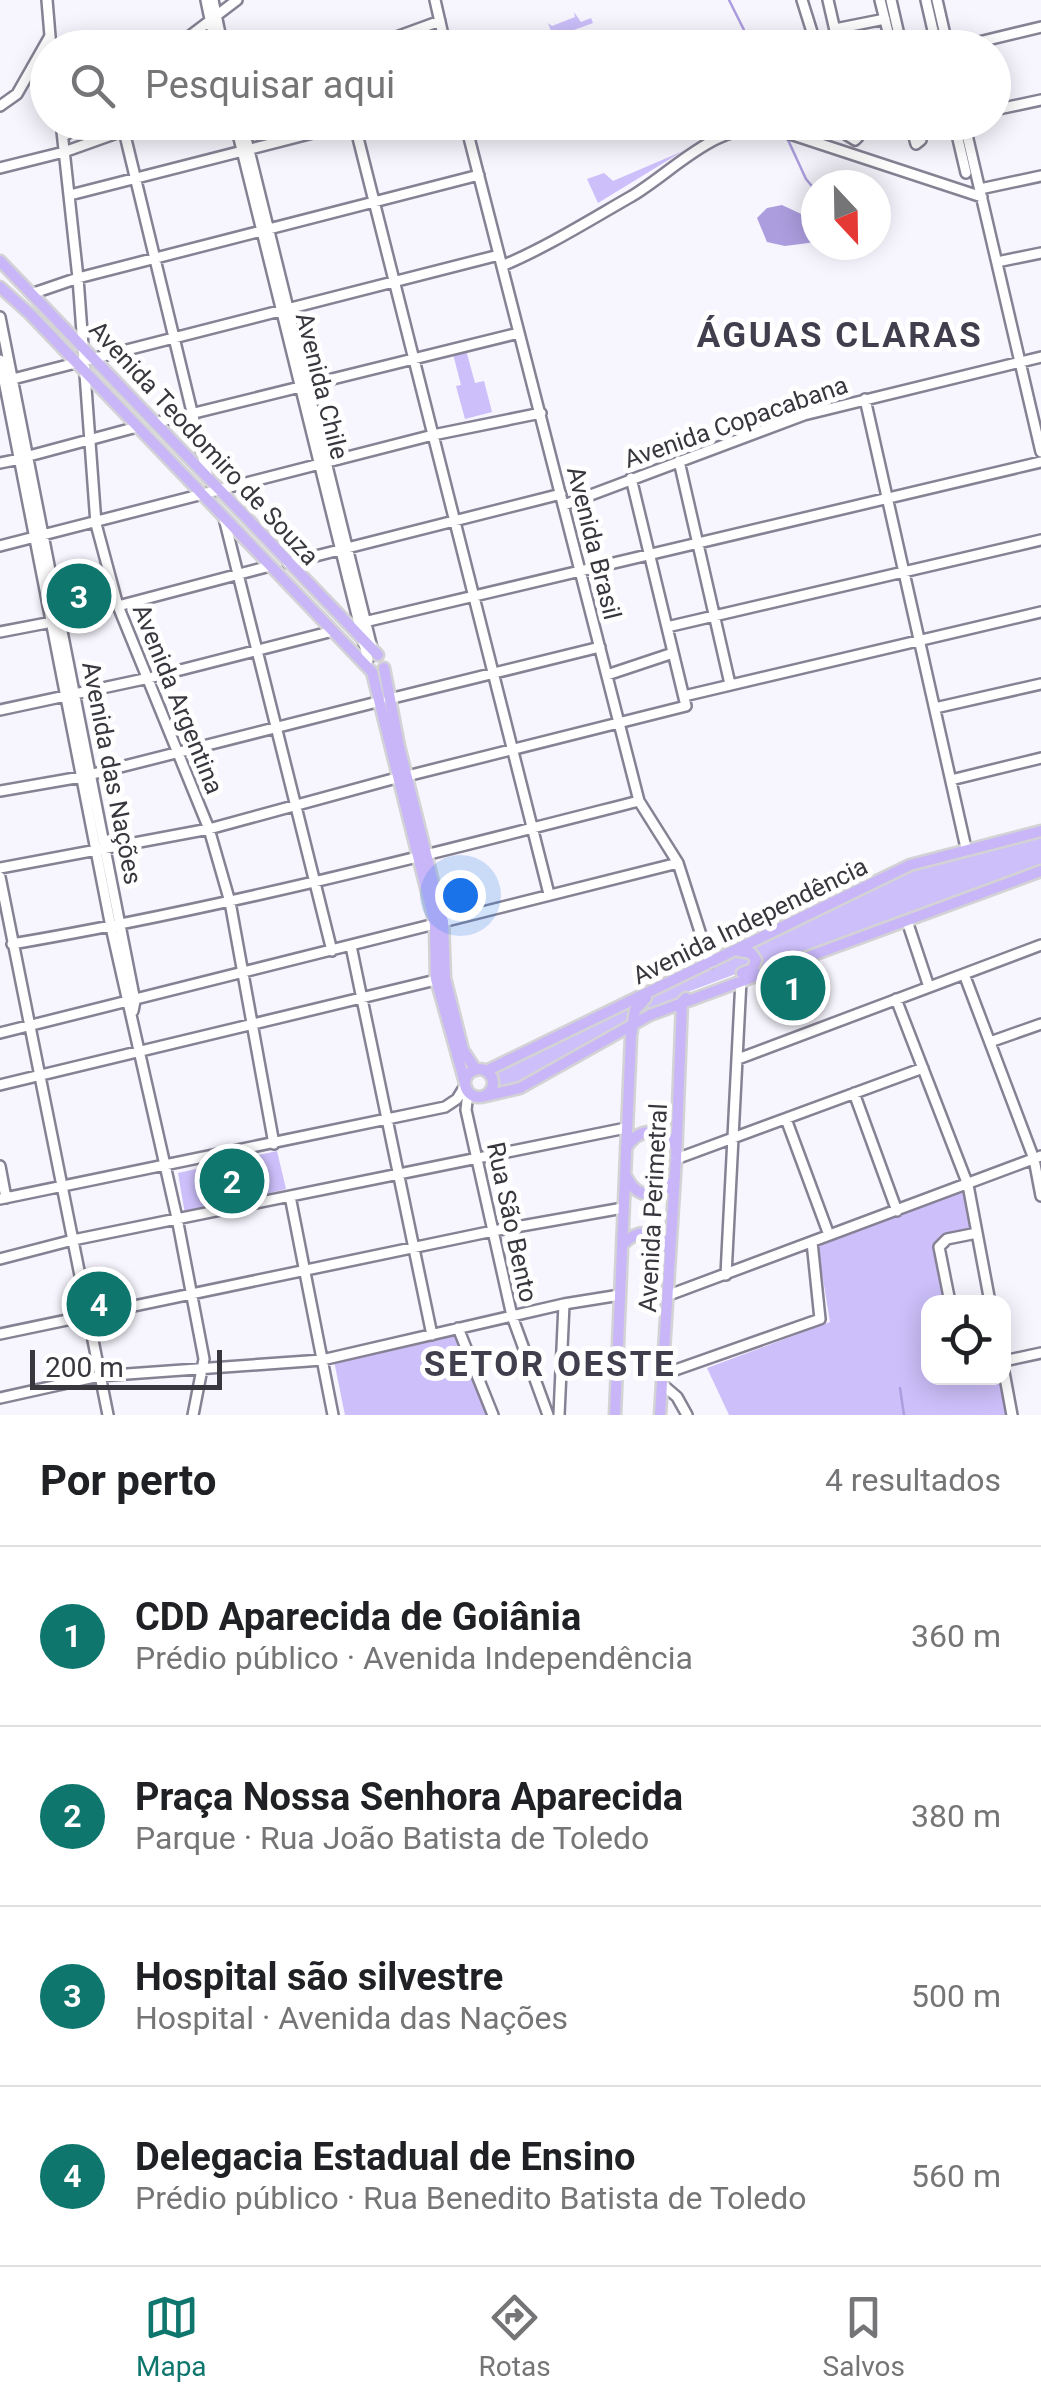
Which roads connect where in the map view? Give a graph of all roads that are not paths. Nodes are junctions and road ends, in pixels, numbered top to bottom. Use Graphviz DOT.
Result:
graph roads {
  1 [pos="48,0"];
  2 [pos="210,0"];
  3 [pos="236,0"];
  4 [pos="435,0"];
  5 [pos="802,0"];
  6 [pos="828,0"];
  7 [pos="880,0"];
  8 [pos="891,0"];
  9 [pos="926,0"];
  10 [pos="937,0"];
  11 [pos="212,18"];
  12 [pos="885,19"];
  13 [pos="440,21"];
  14 [pos="1041,27"];
  15 [pos="835,29"];
  16 [pos="50,30"];
  17 [pos="197,30"];
  18 [pos="215,30"];
  19 [pos="415,30"];
  20 [pos="442,30"];
  21 [pos="811,30"];
  22 [pos="889,30"];
  23 [pos="892,30"];
  24 [pos="933,30"];
  25 [pos="946,30"];
  26 [pos="1011,34"];
  27 [pos="30,74"];
  28 [pos="1041,100"];
  29 [pos="0,106"];
  30 [pos="1011,106"];
  31 [pos="63,140"];
  32 [pos="98,140"];
  33 [pos="126,140"];
  34 [pos="244,140"];
  35 [pos="286,140"];
  36 [pos="358,140"];
  37 [pos="469,140"];
  38 [pos="715,140"];
  39 [pos="810,140"];
  40 [pos="958,140"];
  41 [pos="968,140"];
  42 [pos="246,150"];
  43 [pos="64,152"];
  44 [pos="0,168"];
  45 [pos="966,173"];
  46 [pos="478,175"];
  47 [pos="1041,176"];
  48 [pos="136,178"];
  49 [pos="981,193"];
  50 [pos="70,195"];
  51 [pos="373,204"];
  52 [pos="266,232"];
  53 [pos="1041,253"];
  54 [pos="500,254"];
  55 [pos="156,259"];
  56 [pos="997,262"];
  57 [pos="3,264"];
  58 [pos="502,266"];
  59 [pos="78,278"];
  60 [pos="392,281"];
  61 [pos="0,287"];
  62 [pos="34,293"];
  63 [pos="286,309"];
  64 [pos="0,317"];
  65 [pos="520,333"];
  66 [pos="176,337"];
  67 [pos="82,344"];
  68 [pos="413,358"];
  69 [pos="1041,358"];
  70 [pos="0,360"];
  71 [pos="85,361"];
  72 [pos="1020,362"];
  73 [pos="85,374"];
  74 [pos="6,381"];
  75 [pos="305,385"];
  76 [pos="866,399"];
  77 [pos="194,411"];
  78 [pos="541,413"];
  79 [pos="158,422"];
  80 [pos="137,427"];
  81 [pos="433,436"];
  82 [pos="91,442"];
  83 [pos="1041,452"];
  84 [pos="24,458"];
  85 [pos="679,461"];
  86 [pos="0,462"];
  87 [pos="1041,462"];
  88 [pos="324,463"];
  89 [pos="632,478"];
  90 [pos="209,481"];
  91 [pos="218,490"];
  92 [pos="201,495"];
  93 [pos="888,498"];
  94 [pos="562,499"];
  95 [pos="224,518"];
  96 [pos="454,521"];
  97 [pos="96,524"];
  98 [pos="39,537"];
  99 [pos="1041,540"];
  100 [pos="699,541"];
  101 [pos="0,546"];
  102 [pos="345,546"];
  103 [pos="650,555"];
  104 [pos="288,563"];
  105 [pos="270,566"];
  106 [pos="580,571"];
  107 [pos="904,571"];
  108 [pos="237,574"];
  109 [pos="472,596"];
  110 [pos="118,606"];
  111 [pos="1041,612"];
  112 [pos="716,614"];
  113 [pos="52,622"];
  114 [pos="364,622"];
  115 [pos="668,627"];
  116 [pos="333,631"];
  117 [pos="0,632"];
  118 [pos="920,640"];
  119 [pos="600,647"];
  120 [pos="256,652"];
  121 [pos="673,653"];
  122 [pos="372,659"];
  123 [pos="492,674"];
  124 [pos="607,675"];
  125 [pos="150,678"];
  126 [pos="730,684"];
  127 [pos="1041,684"];
  128 [pos="71,696"];
  129 [pos="385,700"];
  130 [pos="685,701"];
  131 [pos="935,708"];
  132 [pos="0,710"];
  133 [pos="620,724"];
  134 [pos="276,730"];
  135 [pos="512,752"];
  136 [pos="180,753"];
  137 [pos="1041,758"];
  138 [pos="86,775"];
  139 [pos="403,777"];
  140 [pos="951,780"];
  141 [pos="0,791"];
  142 [pos="639,801"];
  143 [pos="296,807"];
  144 [pos="532,828"];
  145 [pos="209,829"];
  146 [pos="1041,831"];
  147 [pos="966,848"];
  148 [pos="108,849"];
  149 [pos="96,851"];
  150 [pos="422,854"];
  151 [pos="678,863"];
  152 [pos="0,868"];
  153 [pos="1041,871"];
  154 [pos="0,876"];
  155 [pos="314,884"];
  156 [pos="549,894"];
  157 [pos="230,902"];
  158 [pos="907,921"];
  159 [pos="439,923"];
  160 [pos="116,926"];
  161 [pos="12,944"];
  162 [pos="351,946"];
  163 [pos="1041,946"];
  164 [pos="332,951"];
  165 [pos="732,952"];
  166 [pos="710,963"];
  167 [pos="242,974"];
  168 [pos="964,974"];
  169 [pos="686,975"];
  170 [pos="440,979"];
  171 [pos="741,980"];
  172 [pos="929,987"];
  173 [pos="646,998"];
  174 [pos="361,1000"];
  175 [pos="896,1000"];
  176 [pos="682,1002"];
  177 [pos="132,1005"];
  178 [pos="650,1015"];
  179 [pos="633,1023"];
  180 [pos="1041,1024"];
  181 [pos="28,1025"];
  182 [pos="252,1026"];
  183 [pos="0,1033"];
  184 [pos="990,1042"];
  185 [pos="140,1054"];
  186 [pos="738,1058"];
  187 [pos="922,1068"];
  188 [pos="481,1070"];
  189 [pos="39,1076"];
  190 [pos="0,1085"];
  191 [pos="466,1087"];
  192 [pos="854,1093"];
  193 [pos="486,1096"];
  194 [pos="384,1118"];
  195 [pos="786,1120"];
  196 [pos="626,1128"];
  197 [pos="734,1138"];
  198 [pos="274,1144"];
  199 [pos="626,1149"];
  200 [pos="676,1153"];
  201 [pos="478,1157"];
  202 [pos="1037,1158"];
  203 [pos="0,1166"];
  204 [pos="165,1167"];
  205 [pos="625,1172"];
  206 [pos="396,1174"];
  207 [pos="674,1180"];
  208 [pos="968,1184"];
  209 [pos="60,1186"];
  210 [pos="290,1196"];
  211 [pos="1041,1196"];
  212 [pos="3,1199"];
  213 [pos="623,1208"];
  214 [pos="897,1210"];
  215 [pos="177,1218"];
  216 [pos="494,1231"];
  217 [pos="977,1233"];
  218 [pos="829,1235"];
  219 [pos="72,1240"];
  220 [pos="812,1242"];
  221 [pos="622,1245"];
  222 [pos="414,1250"];
  223 [pos="670,1252"];
  224 [pos="0,1259"];
  225 [pos="305,1273"];
  226 [pos="726,1274"];
  227 [pos="192,1295"];
  228 [pos="669,1295"];
  229 [pos="949,1295"];
  230 [pos="989,1295"];
  231 [pos="620,1296"];
  232 [pos="564,1304"];
  233 [pos="90,1315"];
  234 [pos="512,1316"];
  235 [pos="458,1328"];
  236 [pos="0,1334"];
  237 [pos="432,1335"];
  238 [pos="1041,1353"];
  239 [pos="1011,1359"];
  240 [pos="322,1360"];
  241 [pos="200,1368"];
  242 [pos="100,1376"];
  243 [pos="1006,1385"];
  244 [pos="665,1387"];
  245 [pos="0,1398"];
  246 [pos="559,1411"];
  247 [pos="547,1412"];
  248 [pos="108,1415"];
  249 [pos="193,1415"];
  250 [pos="334,1415"];
  251 [pos="494,1415"];
  252 [pos="616,1415"];
  253 [pos="660,1415"];
  254 [pos="687,1415"];
  255 [pos="1012,1415"];
  1 -- 16 [label="street"];
  2 -- 11 [label="street"];
  3 -- 11 [label="street"];
  4 -- 13 [label="street"];
  5 -- 21 [label="street"];
  6 -- 15 [label="street"];
  7 -- 12 [label="street"];
  8 -- 23 [label="street"];
  9 -- 24 [label="street"];
  10 -- 25 [label="street"];
  11 -- 17 [label="street"];
  11 -- 18 [label="street"];
  12 -- 15 [label="street"];
  12 -- 22 [label="street"];
  13 -- 19 [label="street"];
  13 -- 20 [label="street"];
  14 -- 26 [label="street"];
  27 -- 29 [label="street"];
  28 -- 30 [label="street"];
  31 -- 43 [label="street"];
  32 -- 43 [label="street"];
  33 -- 48 [label="street"];
  34 -- 42 [label="street, Avenida Chile"];
  35 -- 42 [label="street"];
  36 -- 51 [label="street"];
  37 -- 46 [label="street, Avenida Brasil"];
  38 -- 58 [label="street"];
  39 -- 49 [label="street"];
  40 -- 45 [label="street"];
  41 -- 49 [label="street"];
  42 -- 48 [label="street"];
  42 -- 52 [label="street, Avenida Chile"];
  43 -- 44 [label="street"];
  43 -- 50 [label="street"];
  46 -- 51 [label="street"];
  46 -- 54 [label="street, Avenida Brasil"];
  47 -- 49 [label="street"];
  48 -- 50 [label="street"];
  48 -- 55 [label="street"];
  49 -- 56 [label="street"];
  50 -- 59 [label="street"];
  51 -- 52 [label="street"];
  51 -- 60 [label="street"];
  52 -- 55 [label="street"];
  52 -- 63 [label="street, Avenida Chile"];
  53 -- 56 [label="street"];
  54 -- 58 [label="street, Avenida Brasil"];
  54 -- 60 [label="street"];
  55 -- 59 [label="street"];
  55 -- 66 [label="street"];
  56 -- 72 [label="street"];
  57 -- 61 [label="main road"];
  57 -- 62 [label="main road, Avenida Teodomiro de Souza"];
  58 -- 65 [label="street, Avenida Brasil"];
  59 -- 62 [label="street"];
  59 -- 67 [label="street"];
  60 -- 63 [label="street"];
  60 -- 68 [label="street"];
  61 -- 71 [label="main road, Avenida Teodomiro de Souza"];
  62 -- 67 [label="main road, Avenida Teodomiro de Souza"];
  63 -- 66 [label="street"];
  63 -- 75 [label="street, Avenida Chile"];
  64 -- 74 [label="street, Avenida das Nações"];
  65 -- 68 [label="street"];
  65 -- 78 [label="street, Avenida Brasil"];
  66 -- 71 [label="street"];
  66 -- 77 [label="street"];
  67 -- 71 [label="main road, Avenida Teodomiro de Souza"];
  68 -- 75 [label="street"];
  68 -- 81 [label="street"];
  69 -- 72 [label="street, Avenida Copacabana"];
  70 -- 74 [label="street, Avenida das Nações"];
  71 -- 73 [label="main road, Avenida Teodomiro de Souza"];
  71 -- 74 [label="street"];
  71 -- 79 [label="main road, Avenida Teodomiro de Souza"];
  72 -- 76 [label="street, Avenida Copacabana"];
  72 -- 83 [label="street"];
  73 -- 80 [label="main road, Avenida Teodomiro de Souza"];
  73 -- 82 [label="street, Avenida Argentina"];
  74 -- 84 [label="street, Avenida das Nações"];
  75 -- 77 [label="street"];
  75 -- 88 [label="street, Avenida Chile"];
  76 -- 85 [label="street, Avenida Copacabana"];
  76 -- 93 [label="street"];
  77 -- 79 [label="street"];
  77 -- 90 [label="street"];
  78 -- 81 [label="street"];
  78 -- 94 [label="street, Avenida Brasil"];
  79 -- 90 [label="main road, Avenida Teodomiro de Souza"];
  80 -- 82 [label="street"];
  80 -- 92 [label="main road, Avenida Teodomiro de Souza"];
  81 -- 88 [label="street"];
  81 -- 96 [label="street"];
  82 -- 84 [label="street"];
  82 -- 97 [label="street, Avenida Argentina"];
  84 -- 86 [label="street"];
  84 -- 98 [label="street, Avenida das Nações"];
  85 -- 89 [label="street, Avenida Copacabana"];
  85 -- 100 [label="street"];
  87 -- 93 [label="street"];
  88 -- 91 [label="street"];
  88 -- 102 [label="street, Avenida Chile"];
  89 -- 94 [label="street, Avenida Copacabana"];
  89 -- 103 [label="street"];
  90 -- 91 [label="main road, Avenida Teodomiro de Souza"];
  91 -- 92 [label="street"];
  91 -- 104 [label="main road, Avenida Teodomiro de Souza"];
  92 -- 95 [label="main road, Avenida Teodomiro de Souza"];
  92 -- 97 [label="street"];
  93 -- 100 [label="street"];
  93 -- 107 [label="street"];
  94 -- 96 [label="street, Avenida Copacabana"];
  94 -- 106 [label="street, Avenida Brasil"];
  95 -- 105 [label="main road, Avenida Teodomiro de Souza"];
  95 -- 108 [label="street"];
  96 -- 102 [label="street, Avenida Copacabana"];
  96 -- 109 [label="street"];
  97 -- 98 [label="street"];
  97 -- 110 [label="street, Avenida Argentina"];
  98 -- 101 [label="street"];
  98 -- 113 [label="street, Avenida das Nações"];
  98 -- 128 [label="street, Avenida das Nações"];
  99 -- 107 [label="street"];
  100 -- 103 [label="street"];
  100 -- 112 [label="street"];
  102 -- 104 [label="street, Avenida Copacabana"];
  102 -- 114 [label="street, Avenida Chile"];
  103 -- 106 [label="street"];
  103 -- 115 [label="street"];
  104 -- 122 [label="main road, Avenida Teodomiro de Souza"];
  105 -- 108 [label="street"];
  105 -- 116 [label="main road, Avenida Teodomiro de Souza"];
  106 -- 109 [label="street"];
  106 -- 119 [label="street, Avenida Brasil"];
  107 -- 112 [label="street"];
  107 -- 118 [label="street"];
  108 -- 110 [label="street"];
  108 -- 120 [label="street"];
  109 -- 114 [label="street"];
  109 -- 123 [label="street"];
  110 -- 125 [label="street, Avenida Argentina"];
  111 -- 118 [label="street"];
  112 -- 115 [label="street"];
  112 -- 126 [label="street"];
  113 -- 117 [label="street"];
  113 -- 128 [label="street, Avenida das Nações"];
  114 -- 122 [label="street, Avenida Chile"];
  115 -- 121 [label="street"];
  116 -- 120 [label="street"];
  116 -- 122 [label="main road, Avenida Teodomiro de Souza"];
  118 -- 126 [label="street"];
  118 -- 131 [label="street"];
  119 -- 123 [label="street"];
  119 -- 124 [label="street, Avenida Brasil"];
  120 -- 125 [label="street"];
  120 -- 134 [label="street"];
  121 -- 124 [label="street"];
  121 -- 130 [label="street"];
  122 -- 129 [label="main road, Avenida Chile"];
  123 -- 129 [label="street"];
  123 -- 135 [label="street"];
  124 -- 133 [label="street, Avenida Brasil"];
  125 -- 128 [label="street"];
  125 -- 136 [label="street, Avenida Argentina"];
  126 -- 130 [label="street"];
  127 -- 131 [label="street"];
  128 -- 132 [label="street"];
  128 -- 138 [label="street, Avenida das Nações"];
  129 -- 134 [label="street"];
  129 -- 139 [label="main road, Avenida Chile"];
  130 -- 133 [label="street"];
  131 -- 140 [label="street"];
  133 -- 135 [label="street"];
  133 -- 142 [label="street, Avenida Brasil"];
  134 -- 136 [label="street"];
  134 -- 143 [label="street"];
  135 -- 139 [label="street"];
  135 -- 144 [label="street"];
  136 -- 138 [label="street"];
  136 -- 145 [label="street, Avenida Argentina"];
  137 -- 140 [label="street"];
  138 -- 141 [label="street"];
  138 -- 148 [label="street, Avenida das Nações"];
  138 -- 149 [label="street, Avenida das Nações"];
  139 -- 143 [label="street"];
  139 -- 150 [label="main road, Avenida Chile"];
  140 -- 147 [label="street"];
  142 -- 144 [label="street"];
  142 -- 151 [label="street, Avenida Brasil"];
  143 -- 145 [label="street"];
  143 -- 155 [label="street"];
  144 -- 150 [label="street"];
  144 -- 156 [label="street"];
  145 -- 148 [label="street"];
  145 -- 157 [label="street, Avenida Argentina"];
  146 -- 147 [label="main road, Avenida Independência"];
  147 -- 165 [label="main road, Avenida Independência"];
  148 -- 149 [label="street"];
  148 -- 160 [label="street, Avenida das Nações"];
  149 -- 152 [label="street"];
  149 -- 160 [label="street, Avenida das Nações"];
  150 -- 155 [label="street"];
  150 -- 159 [label="main road, Avenida Chile"];
  151 -- 156 [label="street"];
  151 -- 166 [label="street, Avenida Brasil"];
  153 -- 158 [label="main road, Avenida Independência"];
  154 -- 161 [label="street"];
  155 -- 157 [label="street"];
  155 -- 164 [label="street"];
  156 -- 159 [label="street"];
  157 -- 160 [label="street"];
  157 -- 167 [label="street, Avenida Argentina"];
  158 -- 171 [label="main road, Avenida Independência"];
  158 -- 172 [label="street"];
  159 -- 162 [label="street"];
  159 -- 170 [label="main road, Rua São Bento"];
  160 -- 161 [label="street"];
  160 -- 177 [label="street, Avenida das Nações"];
  161 -- 181 [label="street"];
  162 -- 164 [label="street"];
  162 -- 174 [label="street"];
  163 -- 168 [label="street"];
  164 -- 167 [label="street"];
  165 -- 166 [label="main road, Avenida Independência"];
  165 -- 176 [label="main road"];
  166 -- 169 [label="main road, Avenida Independência"];
  167 -- 177 [label="street"];
  167 -- 182 [label="street, Avenida Argentina"];
  168 -- 172 [label="street"];
  168 -- 184 [label="street"];
  169 -- 173 [label="main road"];
  169 -- 188 [label="main road, Avenida Independência"];
  170 -- 174 [label="street"];
  170 -- 188 [label="main road, Rua São Bento"];
  170 -- 191 [label="main road, Rua São Bento"];
  171 -- 176 [label="main road, Avenida Independência"];
  171 -- 186 [label="street"];
  172 -- 175 [label="street"];
  173 -- 178 [label="main road"];
  173 -- 179 [label="main road"];
  174 -- 182 [label="street"];
  174 -- 194 [label="street"];
  175 -- 186 [label="street"];
  175 -- 187 [label="street"];
  176 -- 178 [label="main road, Avenida Independência"];
  176 -- 200 [label="main road, Avenida Perimetral"];
  177 -- 181 [label="street"];
  177 -- 185 [label="street, Avenida das Nações"];
  178 -- 179 [label="main road, Avenida Independência"];
  179 -- 193 [label="main road, Avenida Independência"];
  179 -- 196 [label="main road, Avenida Perimetral"];
  180 -- 184 [label="street"];
  181 -- 183 [label="street"];
  181 -- 189 [label="street"];
  182 -- 185 [label="street"];
  182 -- 198 [label="street, Avenida Argentina"];
  184 -- 202 [label="street"];
  185 -- 189 [label="street"];
  185 -- 204 [label="street, Avenida das Nações"];
  186 -- 197 [label="street"];
  187 -- 192 [label="street"];
  187 -- 208 [label="street"];
  188 -- 191 [label="main road"];
  188 -- 193 [label="main road"];
  189 -- 190 [label="street"];
  189 -- 209 [label="street"];
  191 -- 193 [label="main road"];
  191 -- 194 [label="street"];
  191 -- 201 [label="street, Rua São Bento"];
  192 -- 195 [label="street"];
  192 -- 214 [label="street"];
  194 -- 198 [label="street"];
  194 -- 206 [label="street"];
  195 -- 197 [label="street"];
  195 -- 218 [label="street"];
  196 -- 199 [label="main road, Avenida Perimetral"];
  196 -- 201 [label="street"];
  197 -- 200 [label="street"];
  197 -- 226 [label="street"];
  198 -- 204 [label="street"];
  199 -- 200 [label="main road"];
  199 -- 205 [label="main road, Avenida Perimetral"];
  200 -- 207 [label="main road, Avenida Perimetral"];
  201 -- 206 [label="street"];
  201 -- 216 [label="street, Rua São Bento"];
  202 -- 208 [label="street"];
  202 -- 211 [label="street"];
  203 -- 212 [label="street"];
  204 -- 209 [label="street"];
  204 -- 215 [label="street, Avenida das Nações"];
  205 -- 207 [label="main road"];
  205 -- 213 [label="main road, Avenida Perimetral"];
  206 -- 210 [label="street"];
  206 -- 222 [label="street"];
  207 -- 223 [label="main road, Avenida Perimetral"];
  208 -- 214 [label="street"];
  208 -- 217 [label="street"];
  209 -- 212 [label="street"];
  209 -- 219 [label="street"];
  210 -- 215 [label="street"];
  210 -- 225 [label="street"];
  213 -- 216 [label="street"];
  213 -- 221 [label="main road, Avenida Perimetral"];
  214 -- 218 [label="street"];
  215 -- 219 [label="street"];
  215 -- 227 [label="street, Avenida das Nações"];
  216 -- 222 [label="street"];
  216 -- 234 [label="street, Rua São Bento"];
  217 -- 229 [label="street"];
  217 -- 230 [label="street"];
  218 -- 220 [label="street"];
  219 -- 224 [label="street"];
  219 -- 233 [label="street"];
  220 -- 226 [label="street"];
  220 -- 244 [label="street"];
  221 -- 223 [label="main road"];
  221 -- 231 [label="main road, Avenida Perimetral"];
  222 -- 225 [label="street"];
  222 -- 237 [label="street"];
  223 -- 228 [label="main road, Avenida Perimetral"];
  225 -- 227 [label="street"];
  225 -- 240 [label="street"];
  226 -- 228 [label="street"];
  227 -- 233 [label="street"];
  227 -- 241 [label="street, Avenida das Nações"];
  228 -- 244 [label="main road, Avenida Perimetral"];
  231 -- 232 [label="street"];
  231 -- 252 [label="main road, Avenida Perimetral"];
  232 -- 234 [label="street"];
  232 -- 246 [label="street"];
  233 -- 236 [label="street"];
  233 -- 242 [label="street"];
  234 -- 235 [label="street"];
  234 -- 247 [label="street, Rua São Bento"];
  235 -- 237 [label="street"];
  235 -- 251 [label="street"];
  237 -- 240 [label="street"];
  238 -- 239 [label="street"];
  240 -- 241 [label="street"];
  240 -- 250 [label="street"];
  241 -- 242 [label="street"];
  241 -- 249 [label="street, Avenida das Nações"];
  242 -- 245 [label="street"];
  242 -- 248 [label="street"];
  243 -- 255 [label="street"];
  244 -- 253 [label="main road, Avenida Perimetral"];
  244 -- 254 [label="street"];
  246 -- 247 [label="street"];
}
